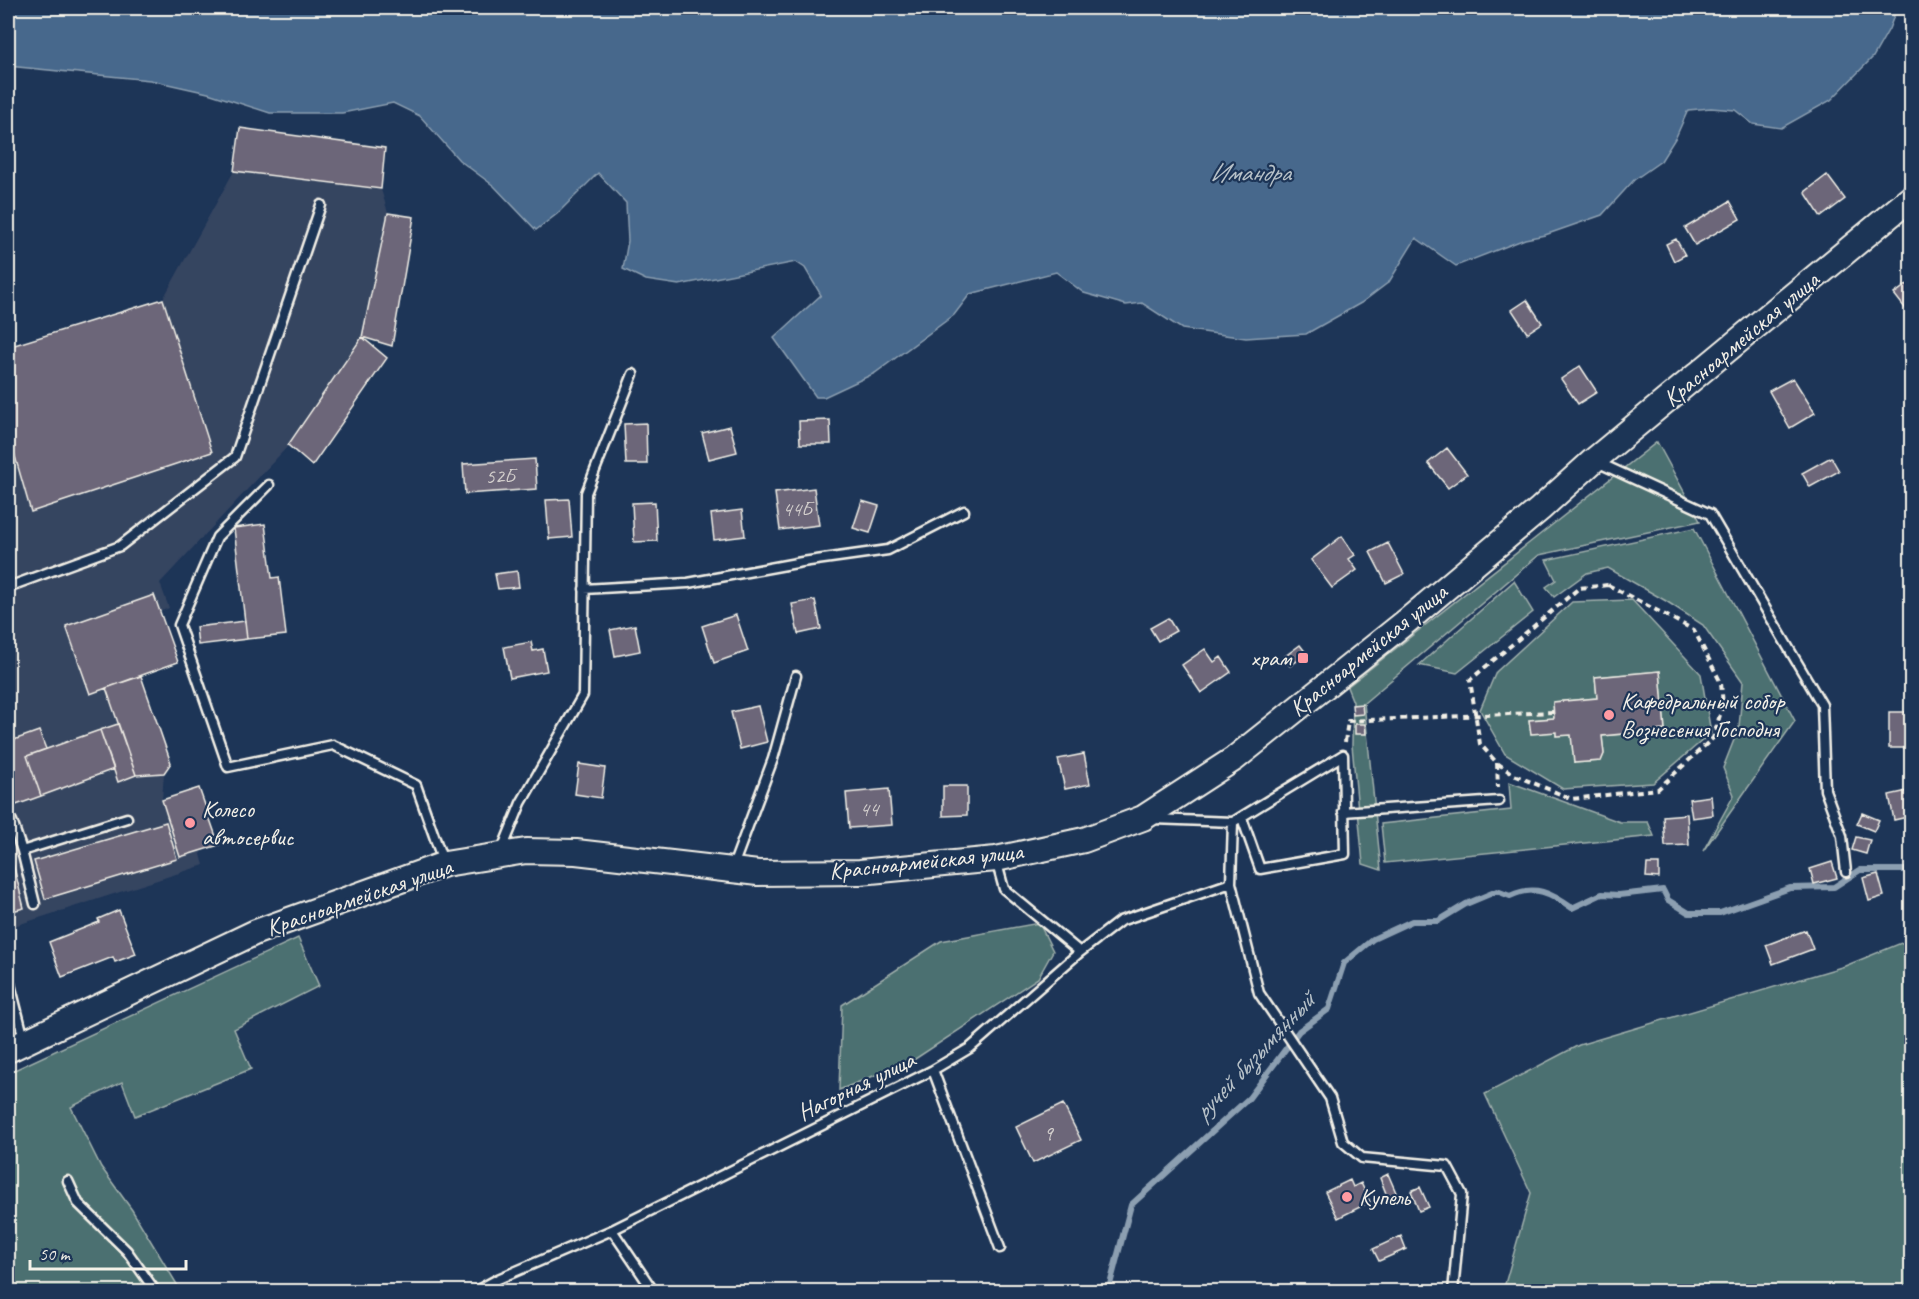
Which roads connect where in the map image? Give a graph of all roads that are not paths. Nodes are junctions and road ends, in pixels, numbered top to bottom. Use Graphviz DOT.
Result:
graph roads {
  1 [pos="1911,197"];
  2 [pos="321,205"];
  3 [pos="633,374"];
  4 [pos="1593,461"];
  5 [pos="269,485"];
  6 [pos="964,511"];
  7 [pos="8,587"];
  8 [pos="584,590"];
  9 [pos="796,676"];
  10 [pos="1499,801"];
  11 [pos="1343,812"];
  12 [pos="127,818"];
  13 [pos="1143,818"];
  14 [pos="1242,818"];
  15 [pos="8,822"];
  16 [pos="1233,822"];
  17 [pos="22,850"];
  18 [pos="500,855"];
  19 [pos="996,859"];
  20 [pos="445,864"];
  21 [pos="732,869"];
  22 [pos="1846,872"];
  23 [pos="1231,883"];
  24 [pos="35,904"];
  25 [pos="1080,952"];
  26 [pos="8,976"];
  27 [pos="16,1046"];
  28 [pos="933,1070"];
  29 [pos="68,1181"];
  30 [pos="612,1230"];
  31 [pos="1000,1248"];
  32 [pos="156,1292"];
  33 [pos="474,1292"];
  34 [pos="654,1292"];
  35 [pos="1453,1292"];
  1 -- 4 [label="street, Красноармейская улица"];
  2 -- 7 [label="lane"];
  3 -- 8 [label="lane"];
  4 -- 13 [label="street, Красноармейская улица"];
  4 -- 22 [label="lane"];
  5 -- 20 [label="lane"];
  6 -- 8 [label="lane"];
  8 -- 18 [label="lane"];
  9 -- 21 [label="lane"];
  10 -- 11 [label="lane"];
  11 -- 14 [label="lane"];
  11 -- 14 [label="lane"];
  12 -- 17 [label="lane"];
  13 -- 16 [label="lane"];
  13 -- 19 [label="street, Красноармейская улица"];
  14 -- 16 [label="lane"];
  15 -- 17 [label="lane"];
  16 -- 23 [label="lane"];
  17 -- 24 [label="lane"];
  18 -- 20 [label="street, Красноармейская улица"];
  18 -- 21 [label="street, Красноармейская улица"];
  19 -- 21 [label="street, Красноармейская улица"];
  19 -- 25 [label="lane"];
  20 -- 27 [label="street, Красноармейская улица"];
  23 -- 25 [label="lane, Нагорная улица"];
  23 -- 35 [label="lane"];
  25 -- 28 [label="lane, Нагорная улица"];
  26 -- 27 [label="lane"];
  28 -- 30 [label="lane, Нагорная улица"];
  28 -- 31 [label="lane"];
  29 -- 32 [label="lane"];
  30 -- 33 [label="lane, Нагорная улица"];
  30 -- 34 [label="lane"];
}
